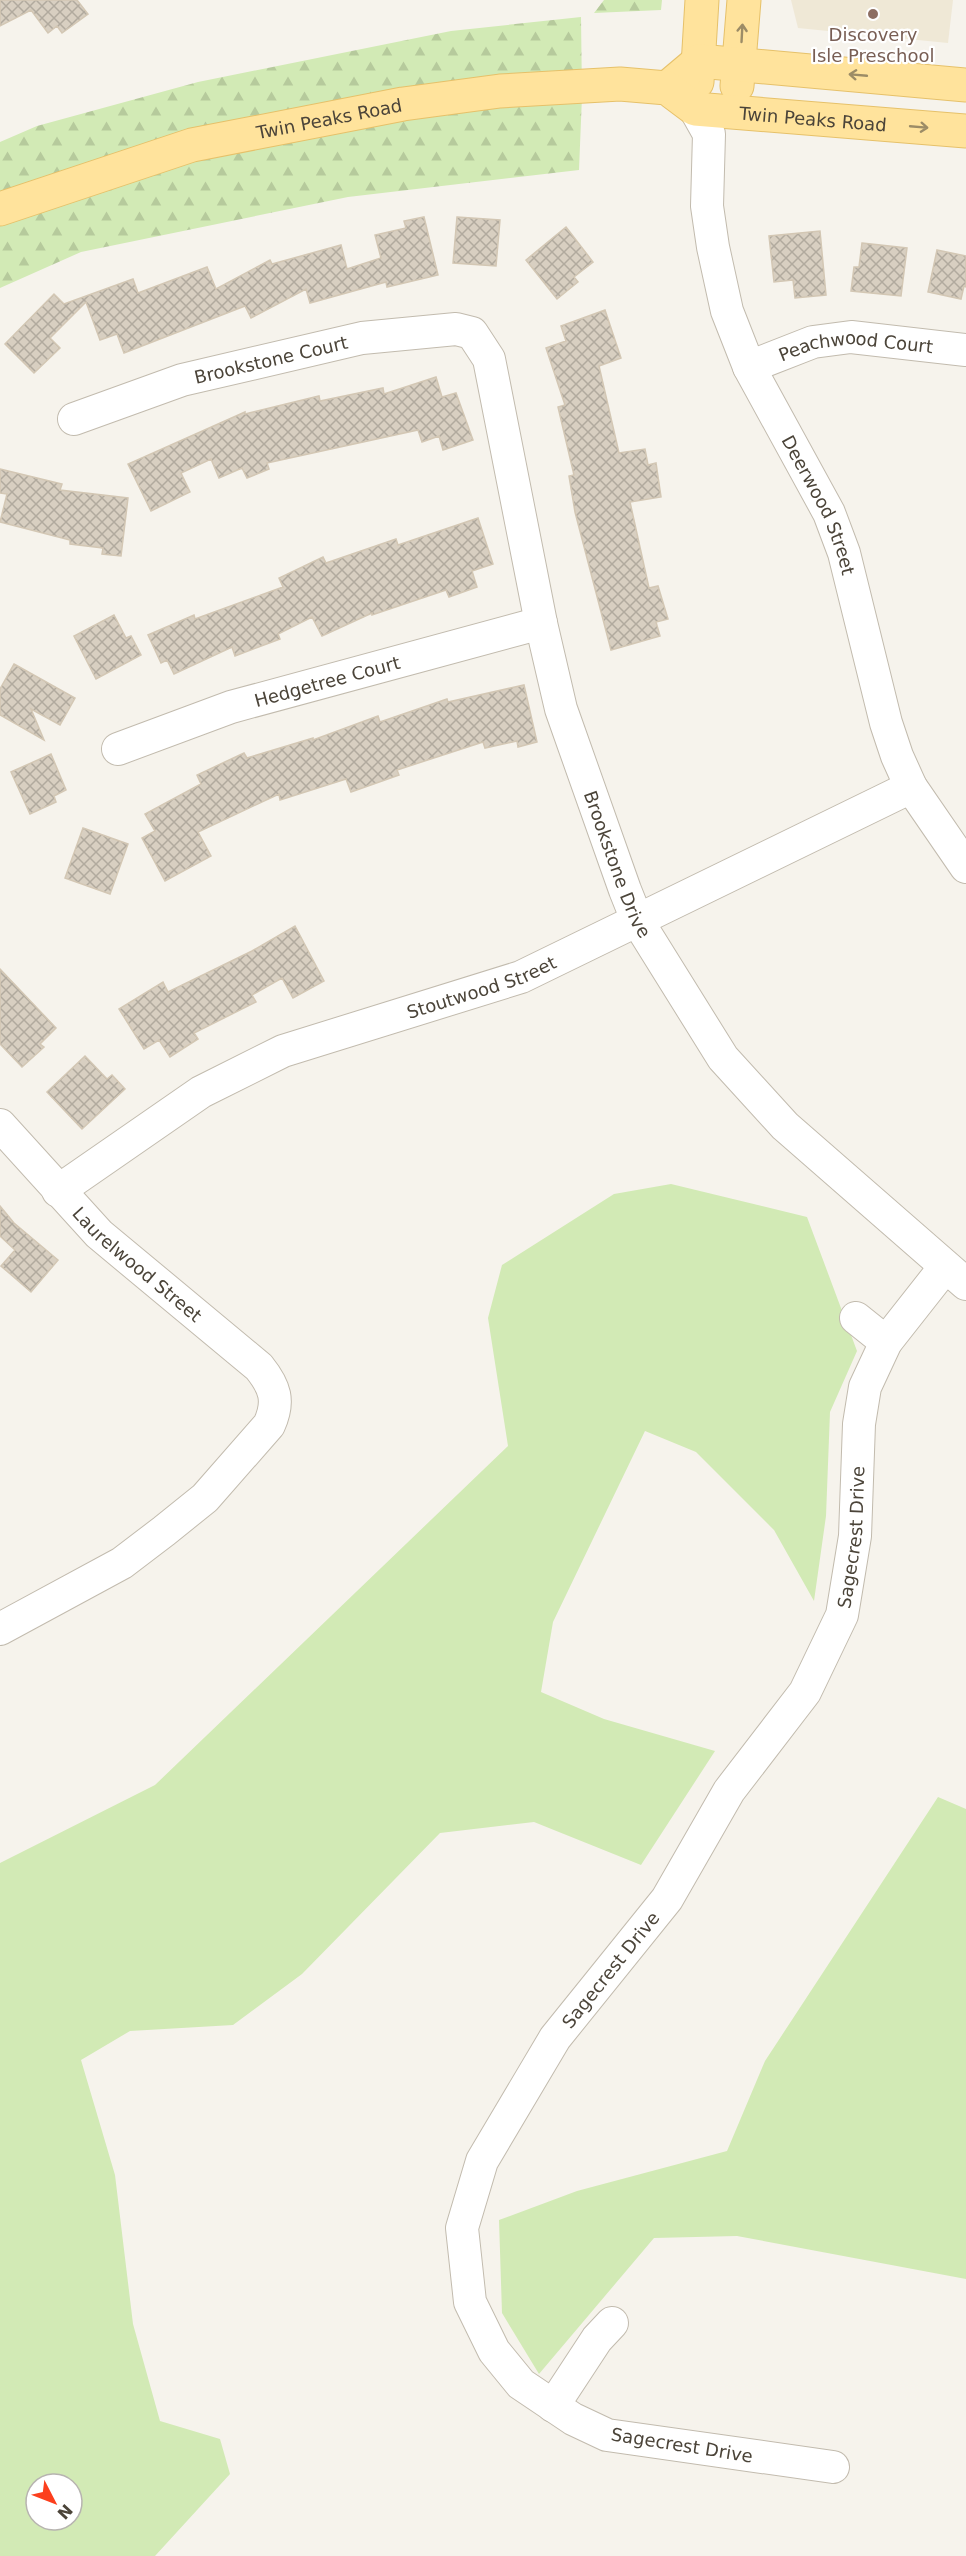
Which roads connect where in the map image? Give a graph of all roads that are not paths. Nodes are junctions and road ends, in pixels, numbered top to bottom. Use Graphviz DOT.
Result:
graph roads {
  1 [pos="702,0"];
  2 [pos="744,0"];
  3 [pos="699,61"];
  4 [pos="740,65"];
  5 [pos="966,85"];
  6 [pos="667,88"];
  7 [pos="735,112"];
  8 [pos="702,122"];
  9 [pos="966,131"];
  10 [pos="0,209"];
  11 [pos="472,333"];
  12 [pos="966,350"];
  13 [pos="749,367"];
  14 [pos="74,419"];
  15 [pos="541,623"];
  16 [pos="118,748"];
  17 [pos="911,787"];
  18 [pos="966,867"];
  19 [pos="638,920"];
  20 [pos="0,1125"];
  21 [pos="58,1191"];
  22 [pos="955,1276"];
  23 [pos="856,1318"];
  24 [pos="886,1342"];
  25 [pos="0,1629"];
  26 [pos="612,2322"];
  27 [pos="553,2406"];
  28 [pos="832,2467"];
  1 -- 3 [label="main road"];
  4 -- 2 [label="main road, one-way"];
  3 -- 4 [label="main road"];
  3 -- 6 [label="main road"];
  3 -- 8 [label="main road"];
  5 -- 4 [label="main road, one-way"];
  4 -- 7 [label="main road"];
  6 -- 8 [label="main road"];
  6 -- 10 [label="main road, Twin Peaks Road"];
  7 -- 8 [label="main road, Twin Peaks Road"];
  7 -- 9 [label="main road, Twin Peaks Road, one-way"];
  8 -- 13 [label="street, Deerwood Street"];
  11 -- 14 [label="street, Brookstone Court"];
  11 -- 15 [label="street, Brookstone Drive"];
  12 -- 13 [label="street, Peachwood Court"];
  13 -- 17 [label="street, Deerwood Street"];
  15 -- 16 [label="street, Hedgetree Court"];
  15 -- 19 [label="street, Brookstone Drive"];
  17 -- 18 [label="street, Deerwood Street"];
  17 -- 19 [label="street, Stoutwood Street"];
  19 -- 21 [label="street, Stoutwood Street"];
  19 -- 22 [label="street, Brookstone Drive"];
  20 -- 21 [label="street, Laurelwood Street"];
  21 -- 25 [label="street, Laurelwood Street"];
  22 -- 24 [label="street, Sagecrest Drive"];
  23 -- 24 [label="street"];
  24 -- 27 [label="street, Sagecrest Drive"];
  26 -- 27 [label="street"];
  27 -- 28 [label="street, Sagecrest Drive"];
}
